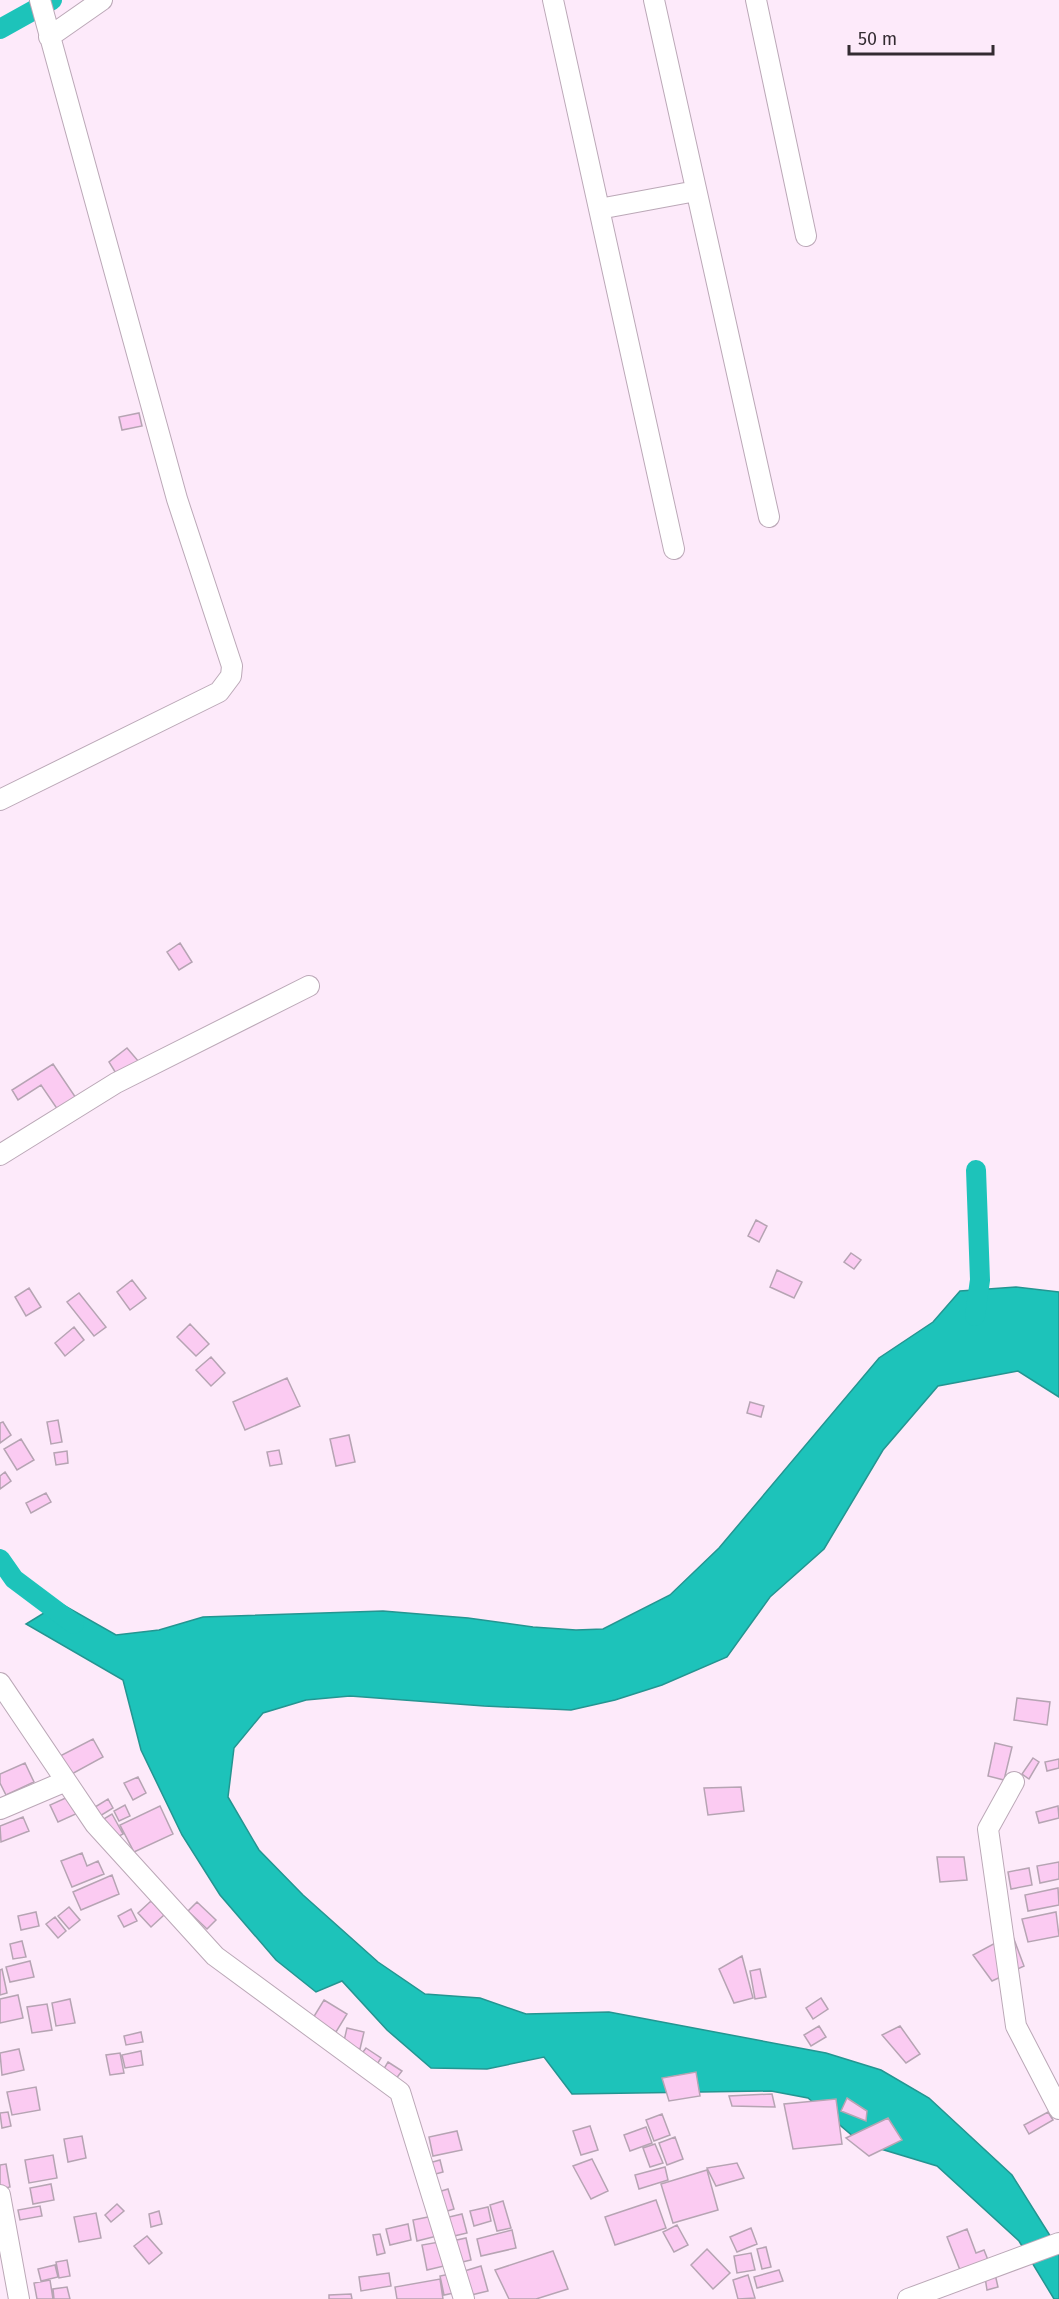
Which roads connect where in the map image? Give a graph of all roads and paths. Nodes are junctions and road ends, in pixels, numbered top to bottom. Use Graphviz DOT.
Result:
graph roads {
  1 [pos="40,0"];
  2 [pos="102,0"];
  3 [pos="553,0"];
  4 [pos="654,0"];
  5 [pos="756,0"];
  6 [pos="50,37"];
  7 [pos="696,191"];
  8 [pos="599,209"];
  9 [pos="806,236"];
  10 [pos="769,517"];
  11 [pos="674,549"];
  12 [pos="0,800"];
  13 [pos="309,986"];
  14 [pos="0,1155"];
  15 [pos="0,1683"];
  16 [pos="66,1781"];
  17 [pos="1014,1782"];
  18 [pos="0,1809"];
  19 [pos="1059,2109"];
  20 [pos="0,2195"];
  21 [pos="1059,2242"];
  22 [pos="19,2299"];
  23 [pos="464,2299"];
  24 [pos="908,2299"];
  1 -- 6 [label="street"];
  2 -- 6 [label="street"];
  3 -- 8 [label="street"];
  4 -- 7 [label="street"];
  5 -- 9 [label="street"];
  6 -- 12 [label="street"];
  7 -- 8 [label="street"];
  7 -- 10 [label="street"];
  8 -- 11 [label="street"];
  13 -- 14 [label="street"];
  15 -- 16 [label="street"];
  16 -- 18 [label="street"];
  16 -- 23 [label="street"];
  17 -- 19 [label="street"];
  20 -- 22 [label="street"];
  21 -- 24 [label="street"];
}
